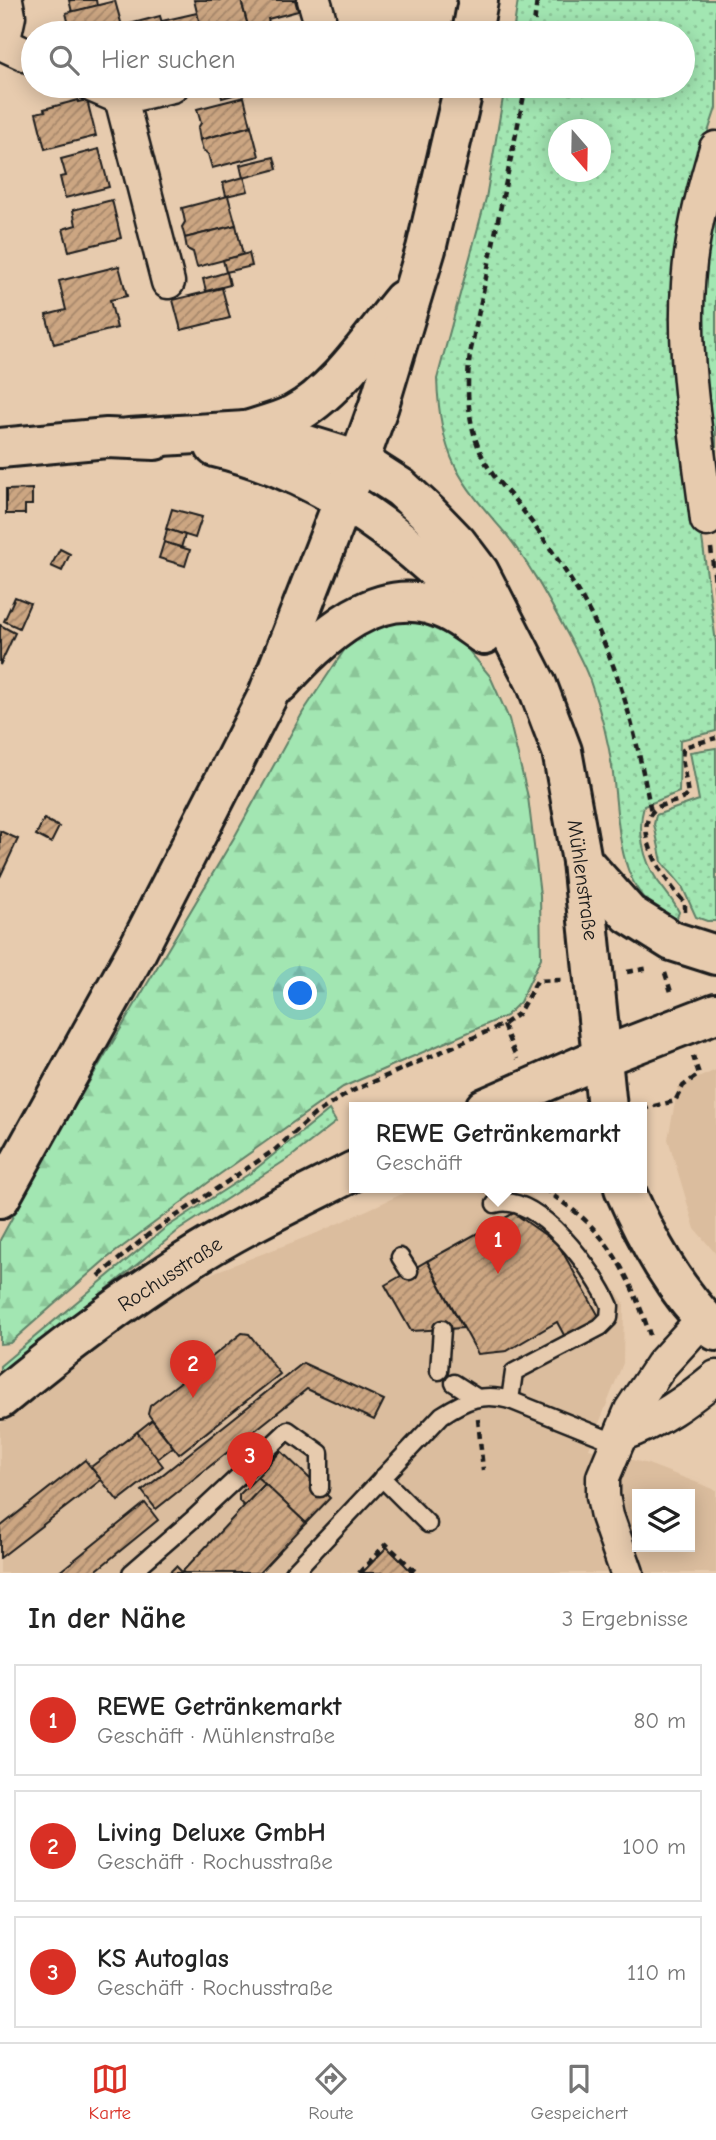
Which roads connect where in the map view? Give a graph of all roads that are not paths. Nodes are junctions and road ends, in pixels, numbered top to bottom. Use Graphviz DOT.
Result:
graph roads {
  1 [pos="6,0"];
  2 [pos="478,0"];
  3 [pos="474,21"];
  4 [pos="2,44"];
  5 [pos="21,53"];
  6 [pos="109,98"];
  7 [pos="461,98"];
  8 [pos="716,148"];
  9 [pos="168,282"];
  10 [pos="416,285"];
  11 [pos="246,431"];
  12 [pos="129,438"];
  13 [pos="0,448"];
  14 [pos="359,461"];
  15 [pos="344,499"];
  16 [pos="707,520"];
  17 [pos="524,661"];
  18 [pos="268,697"];
  19 [pos="582,861"];
  20 [pos="716,955"];
  21 [pos="716,1013"];
  22 [pos="602,1057"];
  23 [pos="499,1102"];
  24 [pos="606,1102"];
  25 [pos="349,1174"];
  26 [pos="626,1193"];
  27 [pos="0,1198"];
  28 [pos="495,1204"];
  29 [pos="400,1257"];
  30 [pos="409,1271"];
  31 [pos="710,1325"];
  32 [pos="442,1329"];
  33 [pos="439,1371"];
  34 [pos="716,1377"];
  35 [pos="454,1383"];
  36 [pos="476,1397"];
  37 [pos="0,1399"];
  38 [pos="510,1400"];
  39 [pos="620,1438"];
  40 [pos="382,1478"];
  41 [pos="320,1488"];
  42 [pos="428,1524"];
  43 [pos="131,1573"];
  44 [pos="293,1573"];
  45 [pos="627,1573"];
  1 -- 4 [label="street"];
  2 -- 3 [label="main road"];
  4 -- 5 [label="street"];
  6 -- 9 [label="street"];
  7 -- 10 [label="main road"];
  8 -- 16 [label="street"];
  10 -- 11 [label="main road"];
  10 -- 14 [label="main road"];
  11 -- 12 [label="main road"];
  11 -- 14 [label="main road, Mühlenstraße"];
  12 -- 13 [label="main road"];
  12 -- 15 [label="main road, Mühlenstraße"];
  14 -- 15 [label="main road"];
  14 -- 17 [label="main road, Mühlenstraße"];
  15 -- 17 [label="main road, Mühlenstraße"];
  15 -- 18 [label="main road"];
  17 -- 18 [label="main road"];
  17 -- 19 [label="main road, Mühlenstraße"];
  18 -- 27 [label="main road"];
  19 -- 20 [label="main road"];
  19 -- 22 [label="main road, Mühlenstraße"];
  21 -- 22 [label="main road"];
  22 -- 23 [label="main road"];
  22 -- 24 [label="main road, Mühlenstraße"];
  25 -- 37 [label="main road, Rochusstraße"];
  26 -- 31 [label="main road"];
  28 -- 38 [label="lane"];
  29 -- 30 [label="lane"];
  31 -- 39 [label="street"];
  32 -- 33 [label="lane"];
  34 -- 39 [label="street"];
  35 -- 36 [label="lane"];
  36 -- 38 [label="lane"];
  36 -- 40 [label="lane"];
  38 -- 39 [label="lane"];
  39 -- 45 [label="street"];
  40 -- 42 [label="lane"];
  40 -- 44 [label="lane"];
  41 -- 43 [label="lane"];
}
